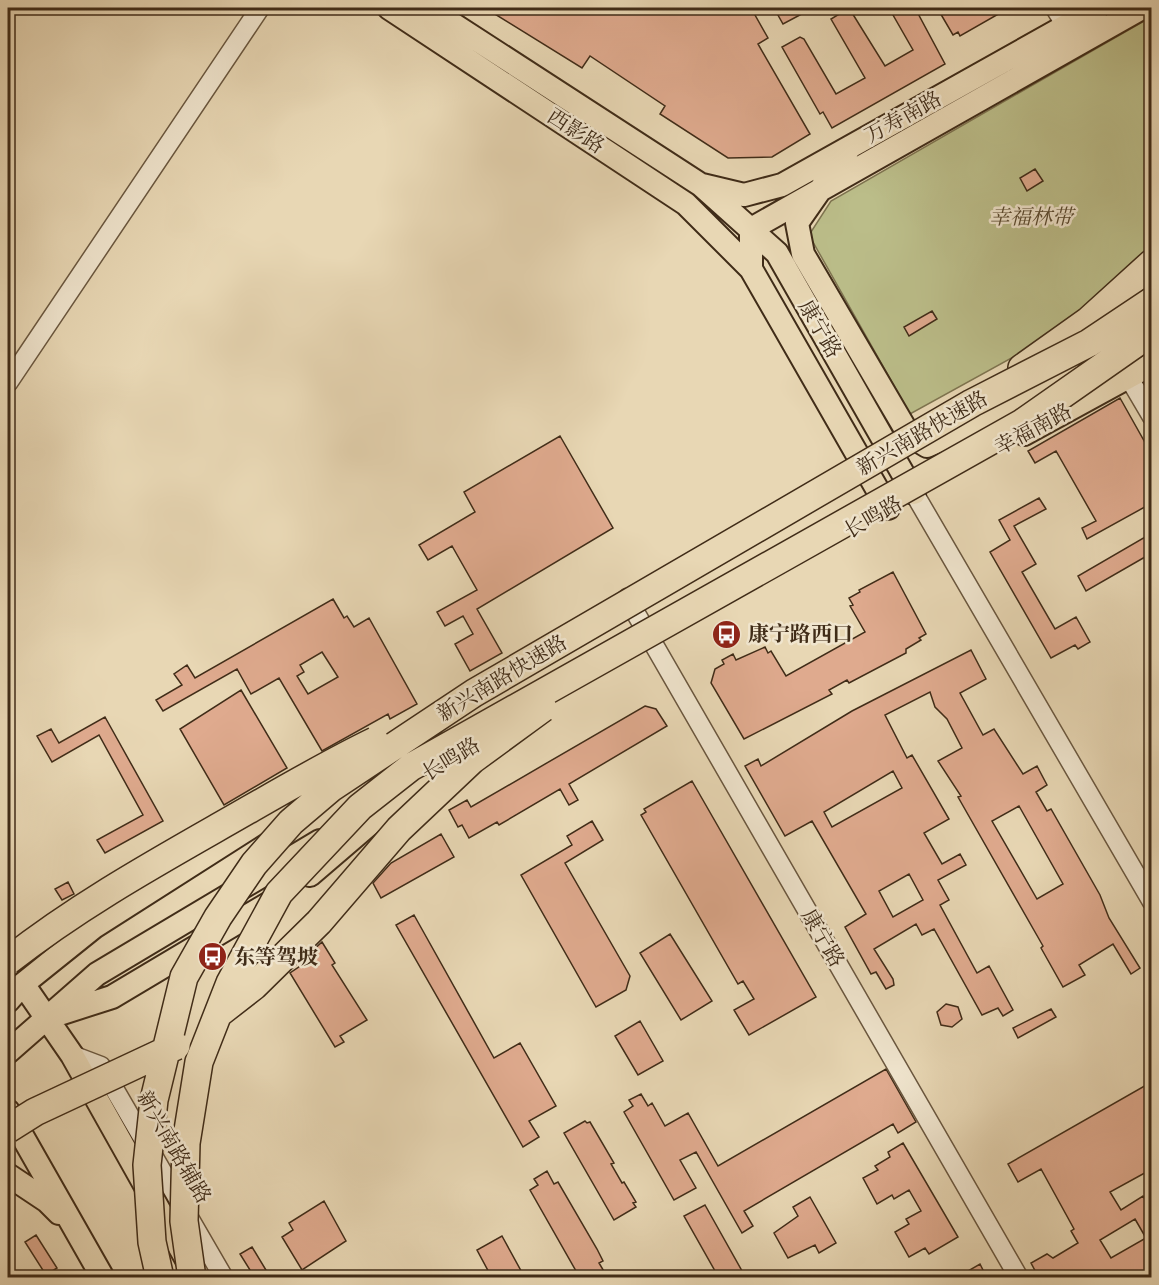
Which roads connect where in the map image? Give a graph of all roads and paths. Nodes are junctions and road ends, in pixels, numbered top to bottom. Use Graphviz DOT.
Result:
graph roads {
  1 [pos="260,8"];
  2 [pos="389,8"];
  3 [pos="428,8"];
  4 [pos="1098,8"];
  5 [pos="1142,8"];
  6 [pos="1060,16"];
  7 [pos="850,147"];
  8 [pos="701,185"];
  9 [pos="821,189"];
  10 [pos="751,229"];
  11 [pos="1152,264"];
  12 [pos="751,269"];
  13 [pos="1152,301"];
  14 [pos="1152,320"];
  15 [pos="1152,332"];
  16 [pos="1152,351"];
  17 [pos="1152,364"];
  18 [pos="1129,378"];
  19 [pos="8,383"];
  20 [pos="972,403"];
  21 [pos="1152,417"];
  22 [pos="1022,423"];
  23 [pos="957,433"];
  24 [pos="886,445"];
  25 [pos="860,461"];
  26 [pos="914,493"];
  27 [pos="888,508"];
  28 [pos="627,598"];
  29 [pos="651,642"];
  30 [pos="616,653"];
  31 [pos="474,693"];
  32 [pos="1152,902"];
  33 [pos="8,960"];
  34 [pos="15,992"];
  35 [pos="46,1018"];
  36 [pos="8,1052"];
  37 [pos="72,1055"];
  38 [pos="8,1111"];
  39 [pos="8,1129"];
  40 [pos="8,1175"];
  41 [pos="75,1229"];
  42 [pos="103,1278"];
  43 [pos="160,1278"];
  44 [pos="194,1278"];
  45 [pos="224,1278"];
  46 [pos="1019,1278"];
  1 -- 19 [label="street"];
  2 -- 12 [label="main road, 西影路"];
  3 -- 8 [label="main road, 西影路"];
  4 -- 6 [label="main road, 万寿南路"];
  5 -- 9 [label="main road"];
  6 -- 7 [label="main road, 万寿南路"];
  7 -- 8 [label="main road, 万寿南路"];
  7 -- 9 [label="main road"];
  8 -- 10 [label="main road, 康宁路"];
  9 -- 10 [label="main road"];
  9 -- 23 [label="main road"];
  10 -- 12 [label="main road"];
  10 -- 24 [label="main road, 康宁路"];
  11 -- 20 [label="highway, bridge"];
  12 -- 25 [label="main road"];
  13 -- 20 [label="highway, 新兴南路快速路, bridge"];
  14 -- 23 [label="main road"];
  15 -- 22 [label="highway, 新兴南路快速路, bridge"];
  16 -- 22 [label="main road, bridge"];
  17 -- 18 [label="main road, 幸福南路"];
  18 -- 21 [label="street"];
  18 -- 26 [label="main road, 幸福南路"];
  20 -- 31 [label="highway, 新兴南路快速路, bridge"];
  22 -- 30 [label="highway, 新兴南路快速路, bridge"];
  23 -- 26 [label="main road"];
  24 -- 25 [label="main road"];
  24 -- 26 [label="main road, 康宁路"];
  25 -- 27 [label="main road"];
  25 -- 28 [label="main road"];
  26 -- 27 [label="main road, 长鸣路"];
  26 -- 32 [label="street"];
  27 -- 29 [label="main road, 长鸣路"];
  28 -- 29 [label="street, 康宁路"];
  28 -- 34 [label="main road"];
  29 -- 35 [label="main road, 长鸣路"];
  29 -- 46 [label="street, 康宁路"];
  30 -- 39 [label="highway, bridge"];
  30 -- 44 [label="highway, 新兴南路快速路, bridge"];
  31 -- 33 [label="highway, bridge"];
  31 -- 43 [label="highway, 新兴南路快速路, bridge"];
  33 -- 34 [label="street"];
  34 -- 35 [label="main road"];
  35 -- 36 [label="main road"];
  35 -- 37 [label="main road"];
  37 -- 44 [label="main road"];
  37 -- 45 [label="street, 新兴南路辅路"];
  38 -- 41 [label="main road"];
  40 -- 41 [label="main road"];
  41 -- 42 [label="main road"];
}
